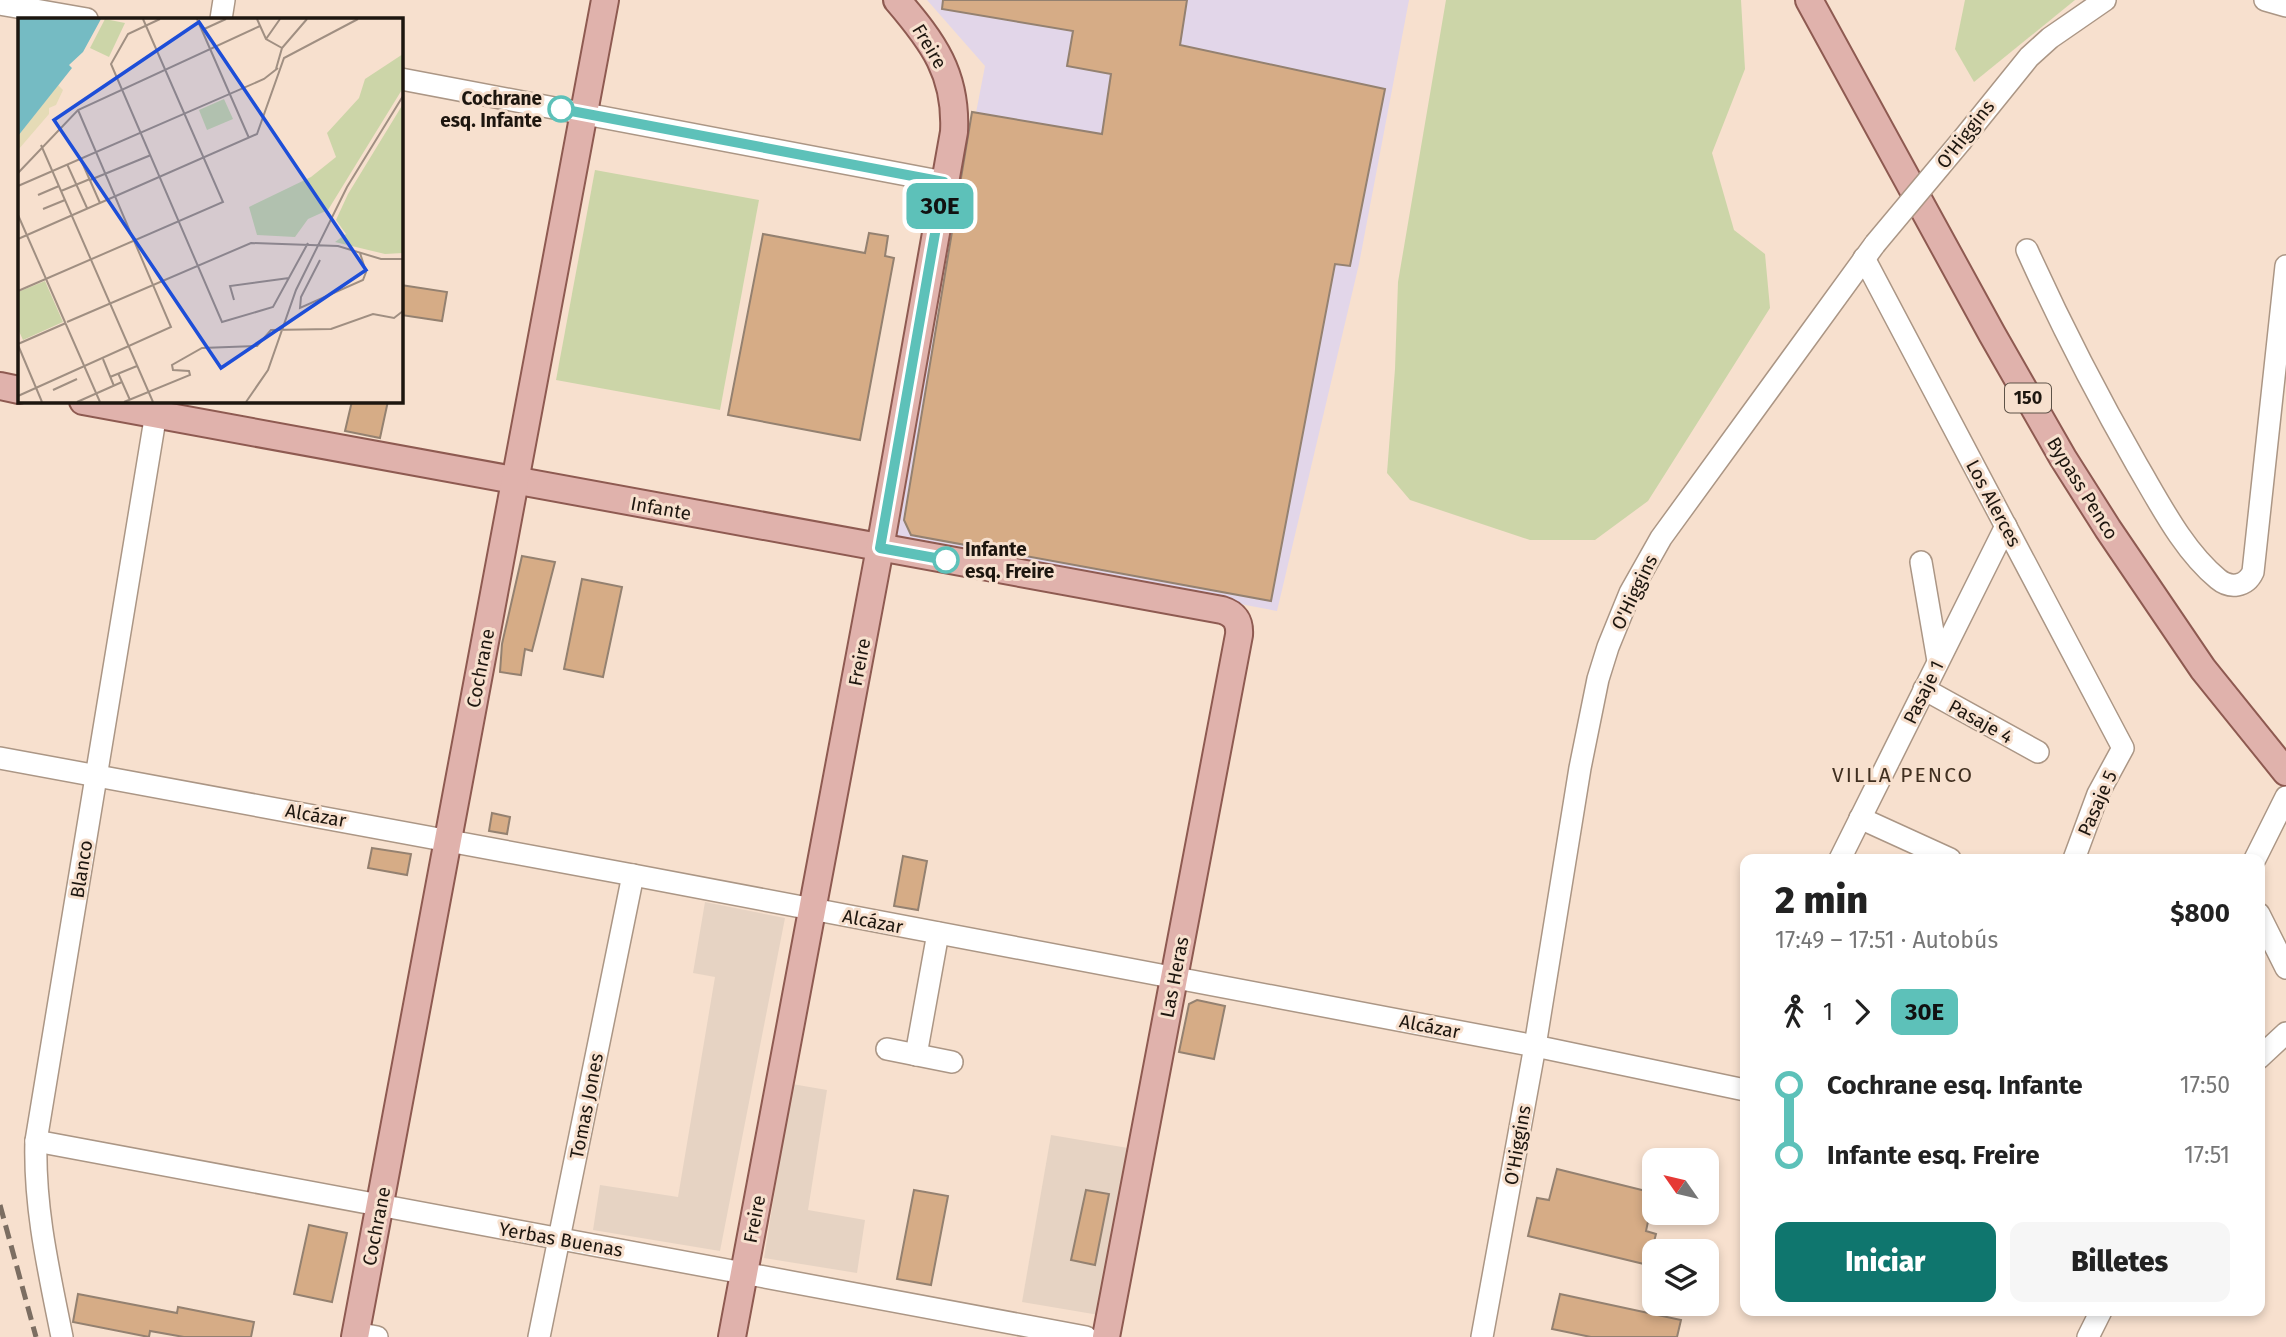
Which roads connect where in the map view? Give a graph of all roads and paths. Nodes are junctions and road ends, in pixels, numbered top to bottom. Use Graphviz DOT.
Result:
graph roads {
  1 [pos="224,0"];
  2 [pos="605,0"];
  3 [pos="897,0"];
  4 [pos="1809,0"];
  5 [pos="2105,0"];
  6 [pos="2265,0"];
  7 [pos="0,4"];
  8 [pos="2286,6"];
  9 [pos="65,7"];
  10 [pos="85,18"];
  11 [pos="221,18"];
  12 [pos="402,79"];
  13 [pos="584,114"];
  14 [pos="944,182"];
  15 [pos="2026,250"];
  16 [pos="1869,251"];
  17 [pos="2286,266"];
  18 [pos="0,386"];
  19 [pos="18,390"];
  20 [pos="95,402"];
  21 [pos="157,407"];
  22 [pos="514,482"];
  23 [pos="2006,526"];
  24 [pos="880,548"];
  25 [pos="1921,562"];
  26 [pos="1236,618"];
  27 [pos="1938,661"];
  28 [pos="1924,689"];
  29 [pos="2123,748"];
  30 [pos="2038,752"];
  31 [pos="0,758"];
  32 [pos="2286,772"];
  33 [pos="96,775"];
  34 [pos="2286,797"];
  35 [pos="1860,818"];
  36 [pos="448,839"];
  37 [pos="1842,854"];
  38 [pos="1939,854"];
  39 [pos="2076,854"];
  40 [pos="2257,854"];
  41 [pos="633,875"];
  42 [pos="812,909"];
  43 [pos="2265,926"];
  44 [pos="938,933"];
  45 [pos="2286,968"];
  46 [pos="1174,978"];
  47 [pos="2286,1033"];
  48 [pos="1535,1046"];
  49 [pos="887,1049"];
  50 [pos="2265,1052"];
  51 [pos="916,1055"];
  52 [pos="952,1062"];
  53 [pos="1740,1089"];
  54 [pos="36,1141"];
  55 [pos="379,1207"];
  56 [pos="559,1239"];
  57 [pos="744,1272"];
  58 [pos="2098,1316"];
  59 [pos="363,1336"];
  60 [pos="62,1337"];
  61 [pos="539,1337"];
  62 [pos="732,1337"];
  63 [pos="1086,1337"];
  64 [pos="1106,1337"];
  65 [pos="1482,1337"];
  66 [pos="2088,1337"];
  1 -- 11 [label="street"];
  2 -- 13 [label="main road, Cochrane"];
  3 -- 14 [label="main road, Freire"];
  4 -- 32 [label="main road, Bypass Penco / 150"];
  5 -- 16 [label="street, O'Higgins, bridge"];
  6 -- 8 [label="street"];
  7 -- 9 [label="street"];
  9 -- 10 [label="street"];
  12 -- 13 [label="street"];
  13 -- 14 [label="street"];
  13 -- 22 [label="main road, Cochrane"];
  14 -- 24 [label="main road, Freire"];
  15 -- 17 [label="street"];
  16 -- 23 [label="street, Los Alerces"];
  16 -- 48 [label="street, O'Higgins"];
  18 -- 19 [label="main road"];
  20 -- 21 [label="main road, Infante"];
  21 -- 22 [label="main road, Infante"];
  21 -- 33 [label="street, Blanco"];
  22 -- 24 [label="main road, Infante"];
  22 -- 36 [label="main road, Cochrane"];
  23 -- 27 [label="street, Pasaje 1"];
  23 -- 29 [label="street, Los Alerces"];
  24 -- 26 [label="main road, Infante"];
  24 -- 42 [label="main road, Freire"];
  25 -- 27 [label="street"];
  26 -- 46 [label="main road, Las Heras"];
  27 -- 28 [label="street, Pasaje 1"];
  28 -- 30 [label="street, Pasaje 4"];
  28 -- 35 [label="street, Pasaje 1"];
  29 -- 39 [label="street, Pasaje 5"];
  31 -- 33 [label="street, Alcázar"];
  33 -- 36 [label="street, Alcázar"];
  33 -- 54 [label="street, Blanco"];
  34 -- 40 [label="street"];
  35 -- 37 [label="street, Pasaje 1"];
  35 -- 38 [label="street"];
  36 -- 41 [label="street, Alcázar"];
  36 -- 55 [label="main road, Cochrane"];
  41 -- 42 [label="street, Alcázar"];
  41 -- 56 [label="street, Tomas Jones"];
  42 -- 44 [label="street, Alcázar"];
  42 -- 57 [label="main road, Freire"];
  43 -- 45 [label="street"];
  44 -- 46 [label="street, Alcázar"];
  44 -- 51 [label="street"];
  46 -- 48 [label="street, Alcázar"];
  46 -- 64 [label="main road, Las Heras"];
  47 -- 50 [label="street"];
  48 -- 53 [label="street, Alcázar"];
  48 -- 65 [label="street, O'Higgins"];
  49 -- 51 [label="street"];
  51 -- 52 [label="street"];
  54 -- 55 [label="street, Yerbas Buenas"];
  54 -- 60 [label="street, Blanco"];
  55 -- 56 [label="street, Yerbas Buenas"];
  55 -- 59 [label="main road, Cochrane"];
  56 -- 57 [label="street, Yerbas Buenas"];
  56 -- 61 [label="street, Tomas Jones"];
  57 -- 62 [label="main road, Freire"];
  57 -- 63 [label="street, Yerbas Buenas"];
  58 -- 66 [label="street"];
}
